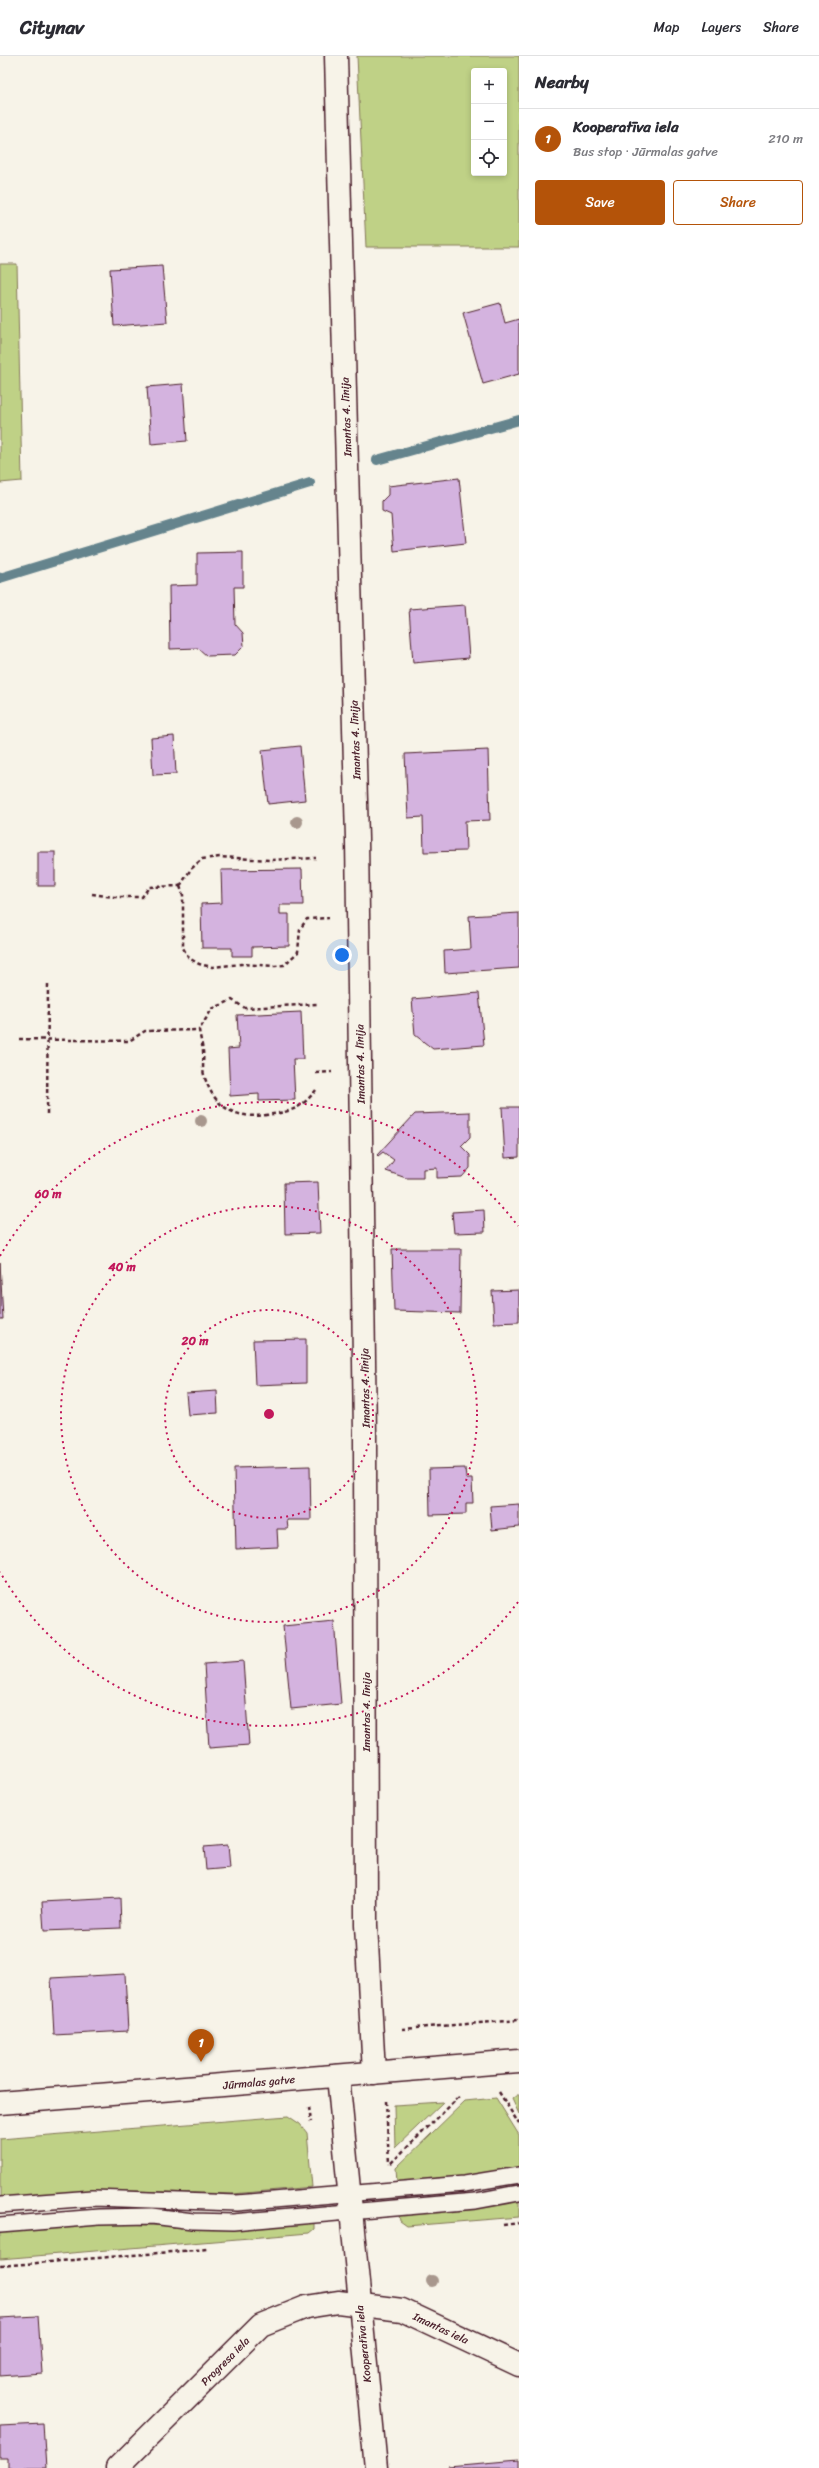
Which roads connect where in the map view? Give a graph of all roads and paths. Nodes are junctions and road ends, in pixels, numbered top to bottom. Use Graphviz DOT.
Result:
graph roads {
  1 [pos="336,56"];
  2 [pos="316,858"];
  3 [pos="180,886"];
  4 [pos="92,894"];
  5 [pos="317,918"];
  6 [pos="48,983"];
  7 [pos="317,1004"];
  8 [pos="199,1030"];
  9 [pos="19,1039"];
  10 [pos="48,1040"];
  11 [pos="316,1090"];
  12 [pos="47,1114"];
  13 [pos="519,2020"];
  14 [pos="371,2039"];
  15 [pos="519,2061"];
  16 [pos="374,2073"];
  17 [pos="338,2076"];
  18 [pos="497,2088"];
  19 [pos="465,2091"];
  20 [pos="0,2103"];
  21 [pos="519,2124"];
  22 [pos="389,2165"];
  23 [pos="519,2175"];
  24 [pos="519,2193"];
  25 [pos="350,2202"];
  26 [pos="0,2205"];
  27 [pos="0,2225"];
  28 [pos="359,2303"];
  29 [pos="519,2365"];
  30 [pos="116,2468"];
  31 [pos="376,2468"];
  1 -- 14 [label="street, Imantas 4. līnija"];
  2 -- 3 [label="path"];
  3 -- 4 [label="path"];
  3 -- 5 [label="path"];
  6 -- 10 [label="path"];
  7 -- 8 [label="path"];
  8 -- 10 [label="path"];
  8 -- 11 [label="path"];
  9 -- 10 [label="path"];
  10 -- 12 [label="path"];
  13 -- 14 [label="path"];
  14 -- 16 [label="street, Imantas 4. līnija"];
  15 -- 16 [label="street, Jūrmalas gatve"];
  16 -- 17 [label="street, Jūrmalas gatve"];
  17 -- 20 [label="street, Jūrmalas gatve"];
  17 -- 25 [label="street, Kooperatīva iela"];
  18 -- 21 [label="path"];
  19 -- 22 [label="path"];
  23 -- 25 [label="lane"];
  24 -- 25 [label="lane"];
  25 -- 26 [label="lane"];
  25 -- 27 [label="lane"];
  25 -- 28 [label="street, Kooperatīva iela"];
  28 -- 29 [label="street, Imantas iela"];
  28 -- 30 [label="street, Progresa iela"];
  28 -- 31 [label="street, Kooperatīva iela"];
}
